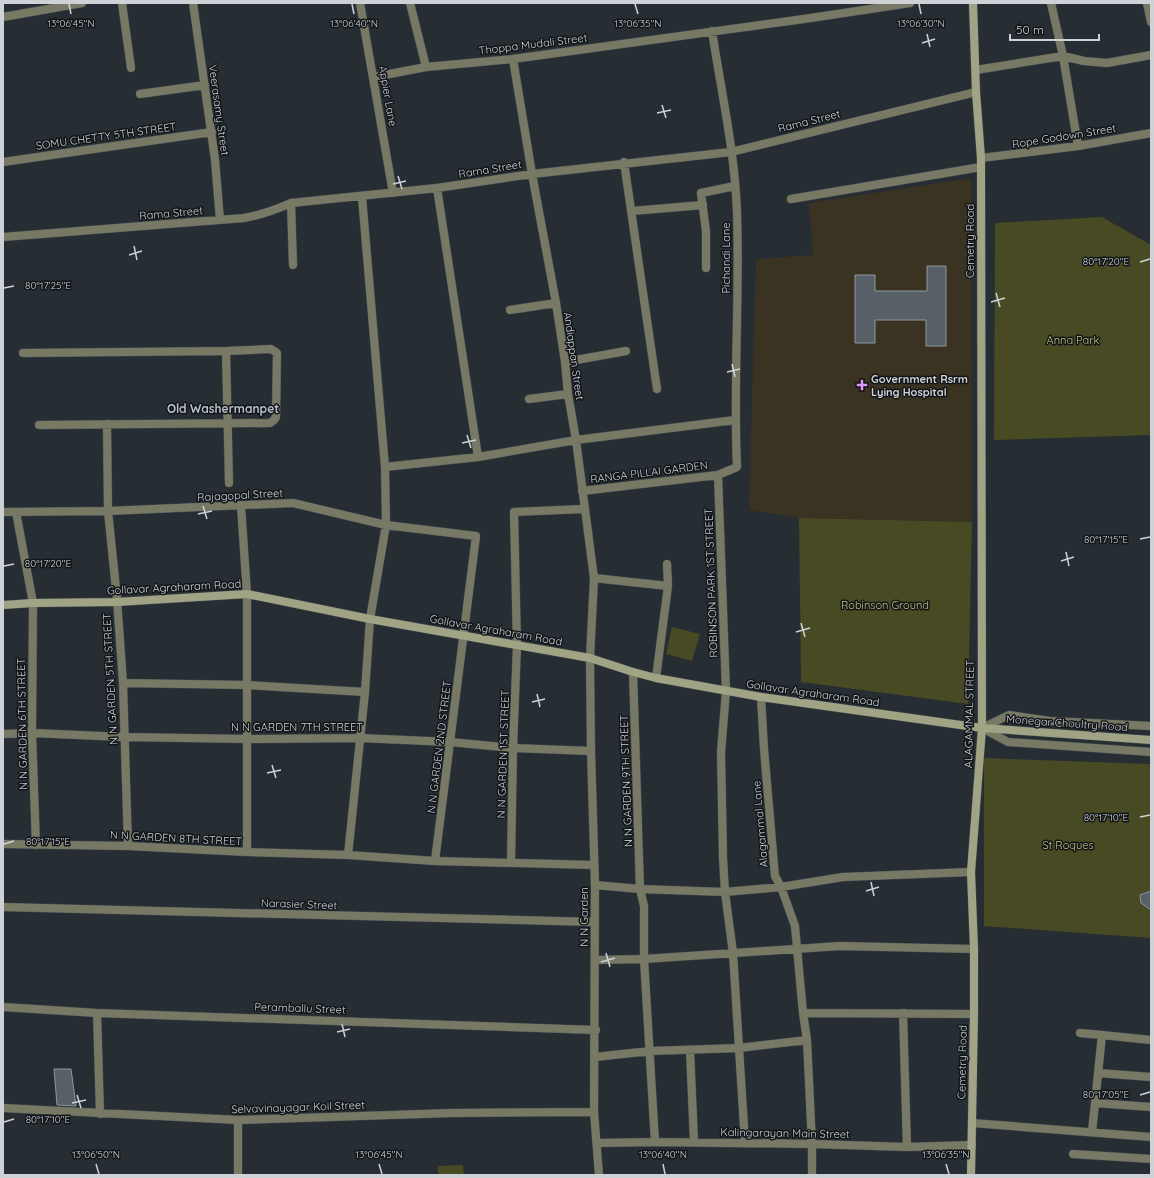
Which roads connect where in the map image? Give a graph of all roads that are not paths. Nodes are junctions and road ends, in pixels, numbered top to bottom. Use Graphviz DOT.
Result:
graph roads {
  1 [pos="82,3"];
  2 [pos="122,3"];
  3 [pos="193,3"];
  4 [pos="360,3"];
  5 [pos="410,3"];
  6 [pos="910,3"];
  7 [pos="973,3"];
  8 [pos="1051,3"];
  9 [pos="1147,3"];
  10 [pos="3,17"];
  11 [pos="1151,22"];
  12 [pos="712,31"];
  13 [pos="1151,55"];
  14 [pos="1063,56"];
  15 [pos="513,59"];
  16 [pos="426,67"];
  17 [pos="131,68"];
  18 [pos="976,70"];
  19 [pos="374,77"];
  20 [pos="205,85"];
  21 [pos="976,92"];
  22 [pos="140,94"];
  23 [pos="212,132"];
  24 [pos="1151,133"];
  25 [pos="1078,146"];
  26 [pos="731,152"];
  27 [pos="3,162"];
  28 [pos="624,162"];
  29 [pos="981,163"];
  30 [pos="532,174"];
  31 [pos="735,186"];
  32 [pos="437,188"];
  33 [pos="393,193"];
  34 [pos="362,197"];
  35 [pos="791,199"];
  36 [pos="290,203"];
  37 [pos="703,205"];
  38 [pos="632,211"];
  39 [pos="220,220"];
  40 [pos="3,237"];
  41 [pos="293,265"];
  42 [pos="706,268"];
  43 [pos="556,303"];
  44 [pos="510,310"];
  45 [pos="226,351"];
  46 [pos="626,351"];
  47 [pos="23,353"];
  48 [pos="565,362"];
  49 [pos="657,389"];
  50 [pos="568,394"];
  51 [pos="529,399"];
  52 [pos="735,420"];
  53 [pos="227,423"];
  54 [pos="39,424"];
  55 [pos="108,424"];
  56 [pos="576,440"];
  57 [pos="478,457"];
  58 [pos="385,467"];
  59 [pos="718,475"];
  60 [pos="982,479"];
  61 [pos="229,483"];
  62 [pos="582,491"];
  63 [pos="241,506"];
  64 [pos="584,509"];
  65 [pos="108,511"];
  66 [pos="3,512"];
  67 [pos="16,512"];
  68 [pos="386,525"];
  69 [pos="476,536"];
  70 [pos="667,564"];
  71 [pos="594,578"];
  72 [pos="668,586"];
  73 [pos="247,594"];
  74 [pos="117,602"];
  75 [pos="33,603"];
  76 [pos="3,604"];
  77 [pos="370,619"];
  78 [pos="464,635"];
  79 [pos="518,645"];
  80 [pos="590,658"];
  81 [pos="633,672"];
  82 [pos="656,678"];
  83 [pos="123,683"];
  84 [pos="248,686"];
  85 [pos="726,691"];
  86 [pos="365,692"];
  87 [pos="761,697"];
  88 [pos="1151,726"];
  89 [pos="982,728"];
  90 [pos="32,733"];
  91 [pos="3,734"];
  92 [pos="124,737"];
  93 [pos="360,738"];
  94 [pos="248,739"];
  95 [pos="1151,740"];
  96 [pos="450,742"];
  97 [pos="513,748"];
  98 [pos="591,752"];
  99 [pos="1151,752"];
  100 [pos="3,844"];
  101 [pos="36,845"];
  102 [pos="128,846"];
  103 [pos="247,852"];
  104 [pos="348,855"];
  105 [pos="435,861"];
  106 [pos="511,864"];
  107 [pos="594,865"];
  108 [pos="972,872"];
  109 [pos="596,885"];
  110 [pos="781,887"];
  111 [pos="640,889"];
  112 [pos="725,892"];
  113 [pos="3,907"];
  114 [pos="595,922"];
  115 [pos="797,949"];
  116 [pos="974,949"];
  117 [pos="733,953"];
  118 [pos="644,959"];
  119 [pos="595,960"];
  120 [pos="3,1007"];
  121 [pos="97,1013"];
  122 [pos="803,1013"];
  123 [pos="903,1013"];
  124 [pos="974,1014"];
  125 [pos="596,1030"];
  126 [pos="1080,1033"];
  127 [pos="1102,1035"];
  128 [pos="807,1040"];
  129 [pos="1151,1040"];
  130 [pos="739,1048"];
  131 [pos="690,1050"];
  132 [pos="650,1051"];
  133 [pos="595,1057"];
  134 [pos="1098,1072"];
  135 [pos="1151,1077"];
  136 [pos="1095,1102"];
  137 [pos="1151,1107"];
  138 [pos="3,1108"];
  139 [pos="594,1112"];
  140 [pos="100,1114"];
  141 [pos="238,1120"];
  142 [pos="972,1123"];
  143 [pos="1092,1132"];
  144 [pos="1151,1137"];
  145 [pos="654,1142"];
  146 [pos="694,1142"];
  147 [pos="597,1143"];
  148 [pos="745,1143"];
  149 [pos="812,1144"];
  150 [pos="972,1144"];
  151 [pos="907,1147"];
  152 [pos="1073,1154"];
  153 [pos="1151,1159"];
  154 [pos="238,1175"];
  155 [pos="599,1175"];
  156 [pos="812,1175"];
  157 [pos="971,1175"];
  1 -- 10 [label="street"];
  2 -- 17 [label="street"];
  3 -- 20 [label="street, Veerasamy Street"];
  4 -- 19 [label="street, Appier Lane"];
  5 -- 16 [label="street"];
  6 -- 12 [label="street, Thoppa Mudali Street"];
  7 -- 18 [label="main road, Cemetry Road"];
  8 -- 14 [label="street"];
  9 -- 11 [label="street"];
  12 -- 15 [label="street, Thoppa Mudali Street"];
  12 -- 26 [label="street, Pichandi Lane"];
  13 -- 14 [label="street"];
  14 -- 18 [label="street"];
  14 -- 25 [label="street"];
  15 -- 16 [label="street, Thoppa Mudali Street"];
  15 -- 30 [label="street, Andiappan Street"];
  16 -- 19 [label="street, Thoppa Mudali Street"];
  18 -- 21 [label="main road, Cemetry Road"];
  19 -- 33 [label="street, Appier Lane"];
  20 -- 22 [label="street"];
  20 -- 23 [label="street, Veerasamy Street"];
  21 -- 26 [label="street, Rama Street"];
  21 -- 29 [label="main road, Cemetry Road"];
  23 -- 27 [label="street, SOMU CHETTY 5TH STREET"];
  23 -- 39 [label="street, Veerasamy Street"];
  24 -- 25 [label="street, Rope Godown Street"];
  25 -- 29 [label="street, Rope Godown Street"];
  26 -- 28 [label="street, Rama Street"];
  26 -- 31 [label="street, Pichandi Lane"];
  28 -- 30 [label="street, Rama Street"];
  28 -- 38 [label="street"];
  29 -- 35 [label="street, Rope Godown Street"];
  29 -- 60 [label="main road, Cemetry Road"];
  30 -- 32 [label="street, Rama Street"];
  30 -- 43 [label="street, Andiappan Street"];
  31 -- 37 [label="street"];
  31 -- 52 [label="street, Pichandi Lane"];
  32 -- 33 [label="street, Rama Street"];
  32 -- 57 [label="street"];
  33 -- 34 [label="street, Rama Street"];
  34 -- 36 [label="street, Rama Street"];
  34 -- 58 [label="street"];
  36 -- 39 [label="street, Rama Street"];
  36 -- 41 [label="street"];
  37 -- 38 [label="street"];
  37 -- 42 [label="street"];
  38 -- 49 [label="street"];
  39 -- 40 [label="street, Rama Street"];
  43 -- 44 [label="street"];
  43 -- 48 [label="street, Andiappan Street"];
  45 -- 47 [label="street"];
  45 -- 53 [label="street"];
  45 -- 53 [label="street"];
  46 -- 48 [label="street"];
  48 -- 50 [label="street, Andiappan Street"];
  50 -- 51 [label="street"];
  50 -- 56 [label="street, Andiappan Street"];
  52 -- 56 [label="street"];
  52 -- 59 [label="street, Pichandi Lane"];
  53 -- 55 [label="street"];
  53 -- 61 [label="street"];
  54 -- 55 [label="street"];
  55 -- 65 [label="street, N N GARDEN 5TH STREET"];
  56 -- 57 [label="street"];
  56 -- 62 [label="street, Andiappan Street"];
  57 -- 58 [label="street"];
  58 -- 68 [label="street"];
  59 -- 62 [label="street, RANGA PILLAI GARDEN"];
  59 -- 85 [label="street, ROBINSON PARK 1ST STREET"];
  60 -- 89 [label="main road, ALAGAMMAL STREET"];
  62 -- 64 [label="street, Andiappan Street"];
  63 -- 65 [label="street, Rajagopal Street"];
  63 -- 68 [label="street, Rajagopal Street"];
  63 -- 73 [label="street"];
  64 -- 71 [label="street, Andiappan Street"];
  64 -- 79 [label="street, N N GARDEN 1ST STREET"];
  65 -- 67 [label="street, Rajagopal Street"];
  65 -- 74 [label="street, N N GARDEN 5TH STREET"];
  66 -- 67 [label="street, Rajagopal Street"];
  67 -- 75 [label="street, N N GARDEN 6TH STREET"];
  68 -- 69 [label="street, Rajagopal Street"];
  68 -- 77 [label="street"];
  69 -- 78 [label="street, N N GARDEN 2ND STREET"];
  70 -- 72 [label="street"];
  71 -- 72 [label="street"];
  71 -- 80 [label="street, Andiappan Street"];
  72 -- 82 [label="street"];
  73 -- 74 [label="main road, Gollavar Agraharam Road"];
  73 -- 77 [label="main road, Gollavar Agraharam Road"];
  73 -- 84 [label="street"];
  74 -- 75 [label="main road, Gollavar Agraharam Road"];
  74 -- 83 [label="street, N N GARDEN 5TH STREET"];
  75 -- 76 [label="main road, Gollavar Agraharam Road"];
  75 -- 90 [label="street, N N GARDEN 6TH STREET"];
  77 -- 78 [label="main road, Gollavar Agraharam Road"];
  77 -- 86 [label="street"];
  78 -- 79 [label="main road, Gollavar Agraharam Road"];
  78 -- 96 [label="street, N N GARDEN 2ND STREET"];
  79 -- 80 [label="main road, Gollavar Agraharam Road"];
  79 -- 97 [label="street, N N GARDEN 1ST STREET"];
  80 -- 81 [label="main road, Gollavar Agraharam Road"];
  80 -- 98 [label="street, N N Garden"];
  81 -- 82 [label="main road, Gollavar Agraharam Road"];
  81 -- 111 [label="street, N N GARDEN 9TH STREET"];
  82 -- 85 [label="main road, Gollavar Agraharam Road"];
  83 -- 84 [label="street"];
  83 -- 92 [label="street, N N GARDEN 5TH STREET"];
  84 -- 86 [label="street"];
  84 -- 94 [label="street"];
  85 -- 87 [label="main road, Gollavar Agraharam Road"];
  85 -- 112 [label="street, ROBINSON PARK 1ST STREET"];
  86 -- 93 [label="street"];
  87 -- 89 [label="main road, Gollavar Agraharam Road"];
  87 -- 110 [label="street, Alagammal Lane"];
  88 -- 89 [label="street"];
  89 -- 95 [label="main road, Monegar Choultry Road"];
  89 -- 99 [label="street"];
  89 -- 108 [label="main road, ALAGAMMAL STREET"];
  90 -- 91 [label="street, N N GARDEN 7TH STREET"];
  90 -- 92 [label="street, N N GARDEN 7TH STREET"];
  90 -- 101 [label="street, N N GARDEN 6TH STREET"];
  92 -- 94 [label="street, N N GARDEN 7TH STREET"];
  92 -- 102 [label="street, N N GARDEN 5TH STREET"];
  93 -- 94 [label="street, N N GARDEN 7TH STREET"];
  93 -- 96 [label="street, N N GARDEN 7TH STREET"];
  93 -- 104 [label="street"];
  94 -- 103 [label="street"];
  96 -- 97 [label="street, N N GARDEN 7TH STREET"];
  96 -- 105 [label="street, N N GARDEN 2ND STREET"];
  97 -- 98 [label="street, N N GARDEN 7TH STREET"];
  97 -- 106 [label="street, N N GARDEN 1ST STREET"];
  98 -- 107 [label="street, N N Garden"];
  100 -- 101 [label="street, N N GARDEN 8TH STREET"];
  101 -- 102 [label="street, N N GARDEN 8TH STREET"];
  102 -- 103 [label="street, N N GARDEN 8TH STREET"];
  103 -- 104 [label="street, N N GARDEN 8TH STREET"];
  104 -- 105 [label="street, N N GARDEN 8TH STREET"];
  105 -- 106 [label="street, N N GARDEN 8TH STREET"];
  106 -- 107 [label="street, N N GARDEN 8TH STREET"];
  107 -- 109 [label="street, N N Garden"];
  108 -- 110 [label="street"];
  108 -- 116 [label="main road, ALAGAMMAL STREET"];
  109 -- 111 [label="street"];
  109 -- 114 [label="street, N N Garden"];
  110 -- 112 [label="street"];
  110 -- 115 [label="street, Alagammal Lane"];
  111 -- 112 [label="street"];
  111 -- 118 [label="street, N N GARDEN 9TH STREET"];
  112 -- 117 [label="street, ROBINSON PARK 1ST STREET"];
  113 -- 114 [label="street, Narasier Street"];
  114 -- 119 [label="street, N N Garden"];
  115 -- 116 [label="street"];
  115 -- 117 [label="street"];
  115 -- 122 [label="street, Alagammal Lane"];
  116 -- 124 [label="main road, Cemetry Road"];
  117 -- 118 [label="street"];
  117 -- 130 [label="street, ROBINSON PARK 1ST STREET"];
  118 -- 119 [label="street"];
  118 -- 132 [label="street, N N GARDEN 9TH STREET"];
  119 -- 125 [label="street, N N Garden"];
  120 -- 121 [label="street, Peramballu Street"];
  121 -- 125 [label="street, Peramballu Street"];
  121 -- 140 [label="street"];
  122 -- 123 [label="street"];
  122 -- 128 [label="street, Alagammal Lane"];
  123 -- 124 [label="street"];
  123 -- 151 [label="street"];
  124 -- 142 [label="main road, Cemetry Road"];
  125 -- 133 [label="street, N N Garden"];
  126 -- 127 [label="street"];
  127 -- 129 [label="street"];
  127 -- 134 [label="street"];
  128 -- 130 [label="street"];
  128 -- 149 [label="street, Alagammal Lane"];
  130 -- 131 [label="street"];
  130 -- 148 [label="street, ROBINSON PARK 1ST STREET"];
  131 -- 132 [label="street"];
  131 -- 146 [label="street"];
  132 -- 133 [label="street"];
  132 -- 145 [label="street, N N GARDEN 9TH STREET"];
  133 -- 139 [label="street, N N Garden"];
  134 -- 135 [label="street"];
  134 -- 136 [label="street"];
  136 -- 137 [label="street"];
  136 -- 143 [label="street"];
  138 -- 140 [label="street, Selvavinayagar Koil Street"];
  139 -- 141 [label="street, Selvavinayagar Koil Street"];
  139 -- 147 [label="street, N N Garden"];
  140 -- 141 [label="street, Selvavinayagar Koil Street"];
  141 -- 154 [label="street"];
  142 -- 143 [label="street"];
  142 -- 150 [label="main road, Cemetry Road"];
  143 -- 144 [label="street"];
  145 -- 146 [label="street, Kalingarayan Main Street"];
  145 -- 147 [label="street, Kalingarayan Main Street"];
  146 -- 148 [label="street, Kalingarayan Main Street"];
  147 -- 155 [label="street, N N Garden"];
  148 -- 149 [label="street, Kalingarayan Main Street"];
  149 -- 151 [label="street, Kalingarayan Main Street"];
  149 -- 156 [label="street, Alagammal Lane"];
  150 -- 151 [label="street, Kalingarayan Main Street"];
  150 -- 157 [label="main road, Cemetry Road"];
  152 -- 153 [label="street"];
}
